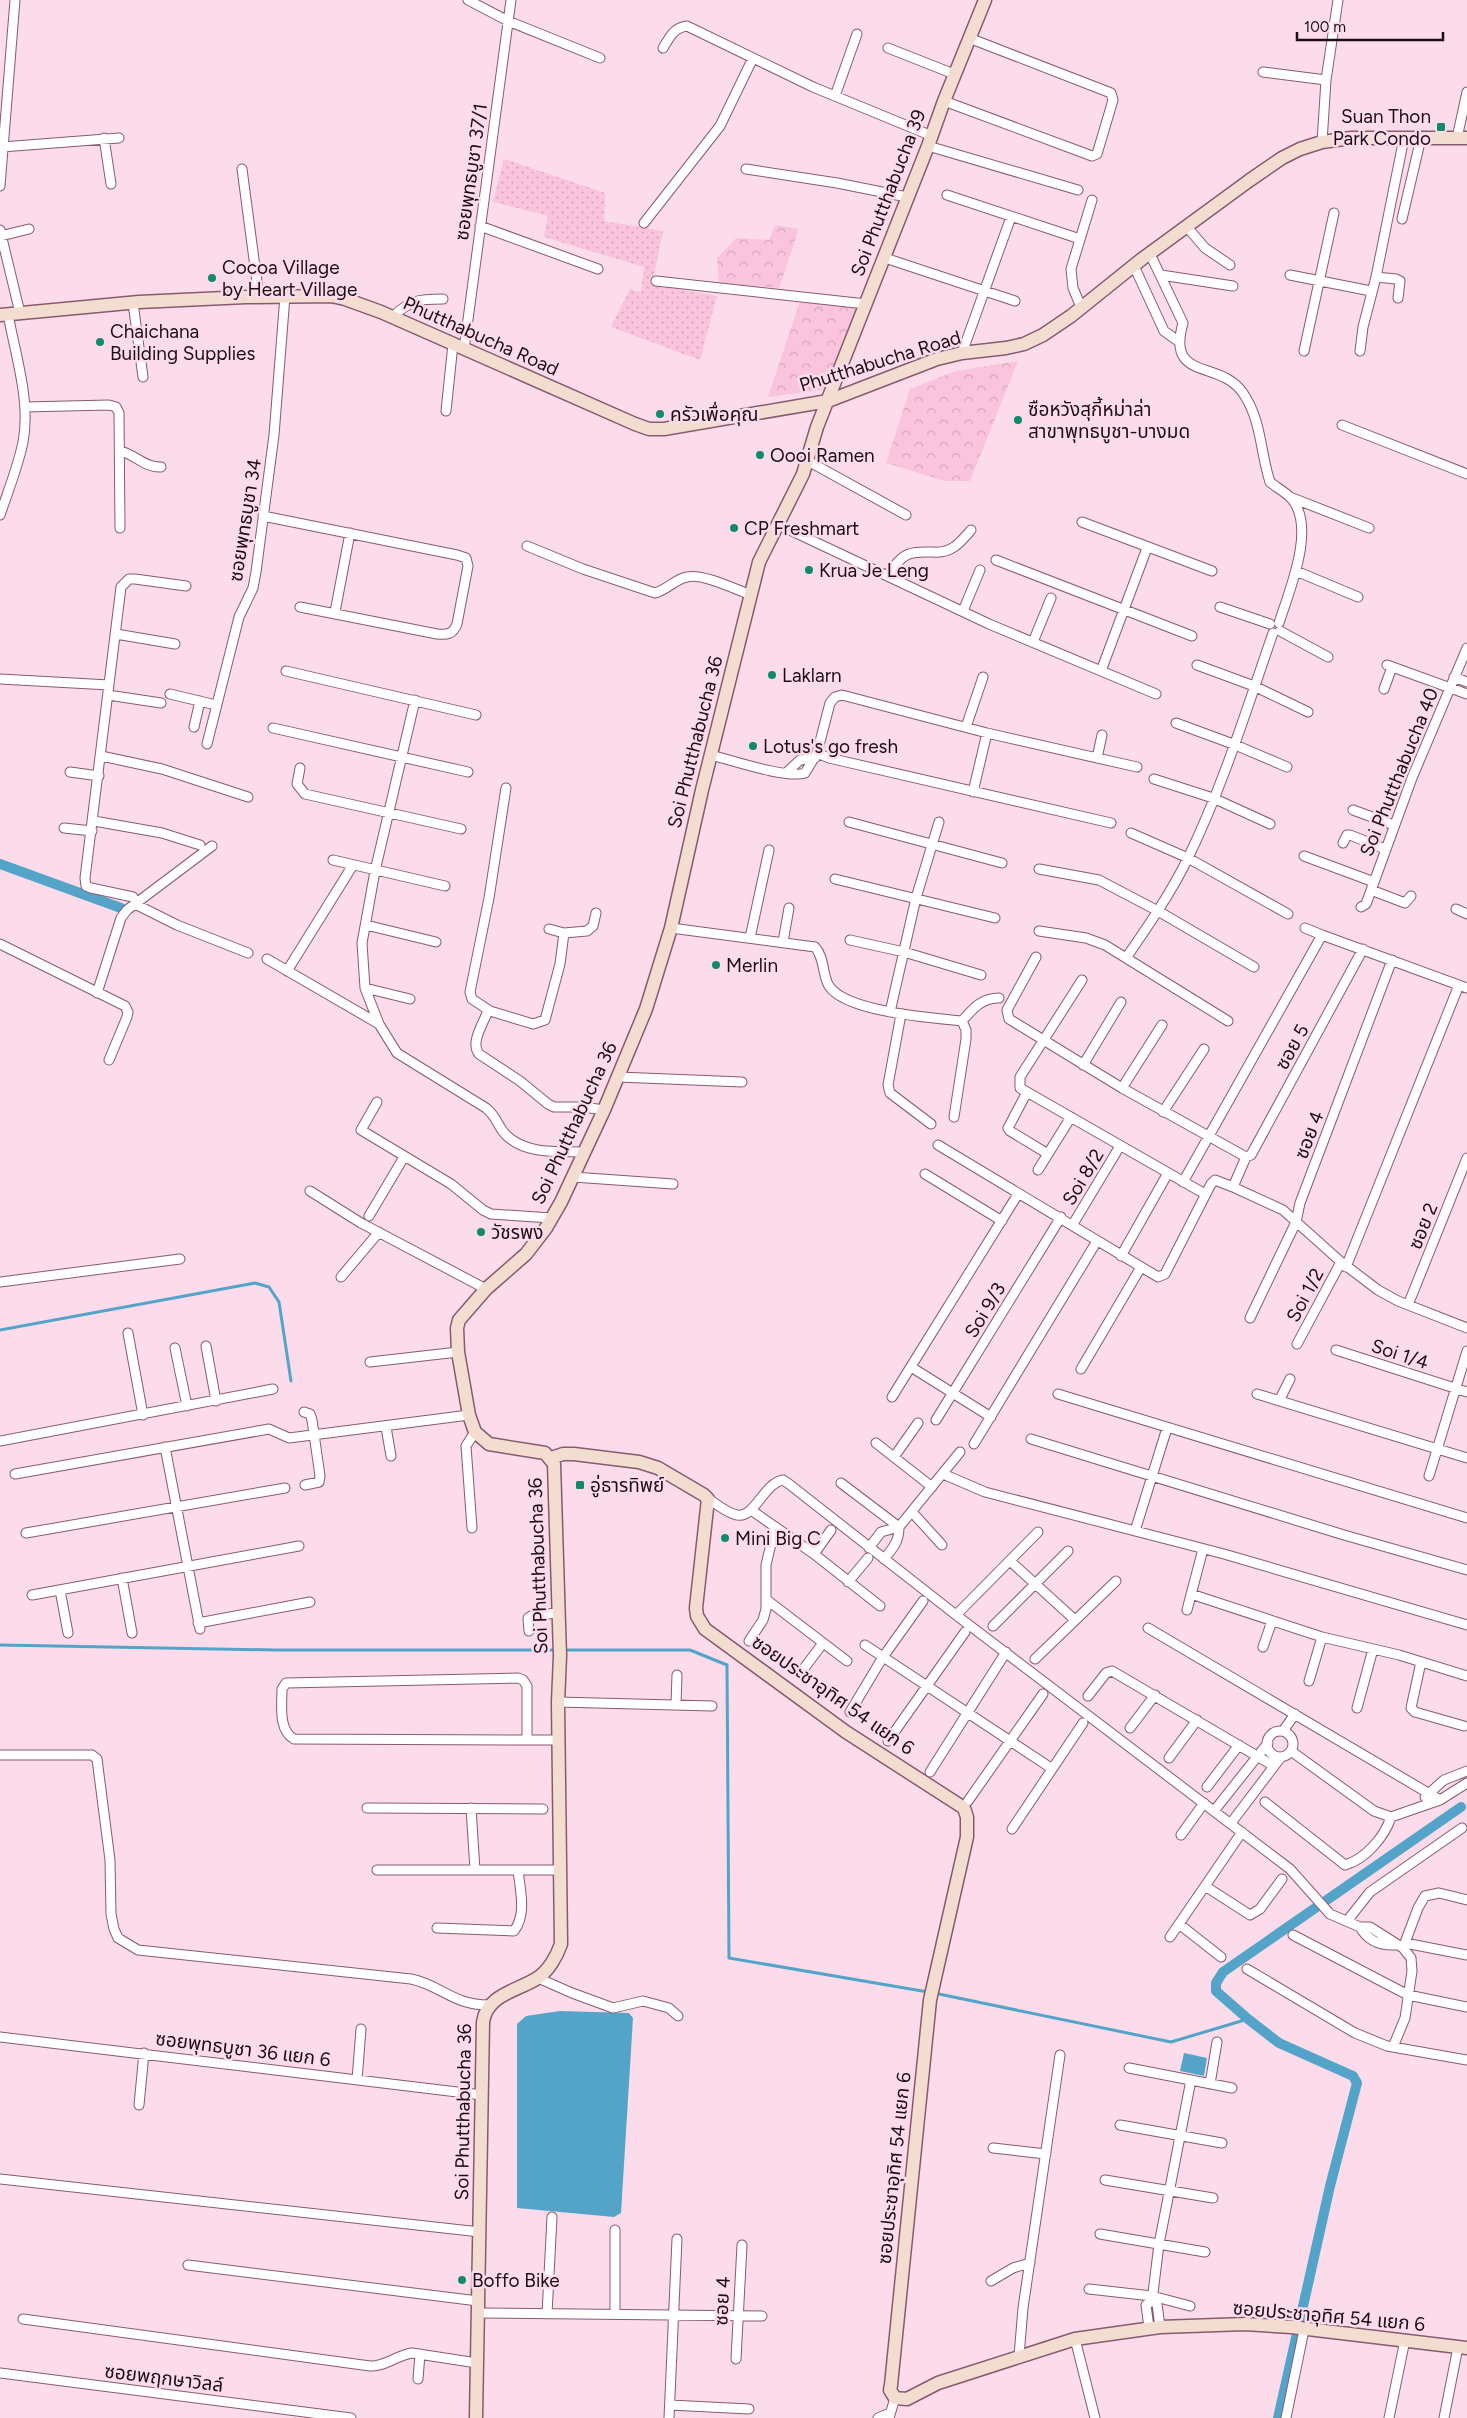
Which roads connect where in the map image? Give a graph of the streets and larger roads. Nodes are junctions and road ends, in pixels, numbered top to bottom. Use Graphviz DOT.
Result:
graph roads {
  1 [pos="15,0"];
  2 [pos="468,0"];
  3 [pos="511,0"];
  4 [pos="986,0"];
  5 [pos="1338,0"];
  6 [pos="508,21"];
  7 [pos="858,34"];
  8 [pos="969,38"];
  9 [pos="662,48"];
  10 [pos="888,48"];
  11 [pos="600,58"];
  12 [pos="753,58"];
  13 [pos="1263,72"];
  14 [pos="954,74"];
  15 [pos="1326,80"];
  16 [pos="1467,92"];
  17 [pos="835,96"];
  18 [pos="944,101"];
  19 [pos="104,138"];
  20 [pos="119,138"];
  21 [pos="1404,138"];
  22 [pos="1421,138"];
  23 [pos="1462,138"];
  24 [pos="930,141"];
  25 [pos="1322,142"];
  26 [pos="2,147"];
  27 [pos="242,168"];
  28 [pos="746,169"];
  29 [pos="111,184"];
  30 [pos="0,186"];
  31 [pos="1078,190"];
  32 [pos="947,195"];
  33 [pos="907,197"];
  34 [pos="1092,200"];
  35 [pos="1334,213"];
  36 [pos="1011,216"];
  37 [pos="1402,219"];
  38 [pos="644,223"];
  39 [pos="480,226"];
  40 [pos="1187,227"];
  41 [pos="29,229"];
  42 [pos="1,233"];
  43 [pos="1080,240"];
  44 [pos="1150,254"];
  45 [pos="884,258"];
  46 [pos="1230,264"];
  47 [pos="1134,266"];
  48 [pos="598,268"];
  49 [pos="1290,275"];
  50 [pos="1162,276"];
  51 [pos="1376,277"];
  52 [pos="1320,280"];
  53 [pos="656,281"];
  54 [pos="1233,286"];
  55 [pos="983,290"];
  56 [pos="1371,291"];
  57 [pos="285,296"];
  58 [pos="259,297"];
  59 [pos="1398,298"];
  60 [pos="443,299"];
  61 [pos="1015,301"];
  62 [pos="133,303"];
  63 [pos="866,304"];
  64 [pos="1081,307"];
  65 [pos="9,314"];
  66 [pos="392,317"];
  67 [pos="1178,341"];
  68 [pos="458,347"];
  69 [pos="1304,351"];
  70 [pos="1360,351"];
  71 [pos="962,353"];
  72 [pos="143,377"];
  73 [pos="828,401"];
  74 [pos="25,407"];
  75 [pos="446,411"];
  76 [pos="1342,425"];
  77 [pos="121,451"];
  78 [pos="808,462"];
  79 [pos="161,467"];
  80 [pos="1467,474"];
  81 [pos="1290,497"];
  82 [pos="0,515"];
  83 [pos="906,515"];
  84 [pos="263,516"];
  85 [pos="1082,522"];
  86 [pos="777,524"];
  87 [pos="120,528"];
  88 [pos="1369,528"];
  89 [pos="972,530"];
  90 [pos="350,533"];
  91 [pos="527,546"];
  92 [pos="1147,548"];
  93 [pos="996,560"];
  94 [pos="980,570"];
  95 [pos="1212,571"];
  96 [pos="1296,571"];
  97 [pos="887,575"];
  98 [pos="186,586"];
  99 [pos="751,595"];
  100 [pos="1358,597"];
  101 [pos="1051,598"];
  102 [pos="300,607"];
  103 [pos="1220,607"];
  104 [pos="1125,609"];
  105 [pos="963,611"];
  106 [pos="335,612"];
  107 [pos="1275,628"];
  108 [pos="116,634"];
  109 [pos="1192,636"];
  110 [pos="1033,642"];
  111 [pos="175,644"];
  112 [pos="1467,648"];
  113 [pos="1328,657"];
  114 [pos="1197,665"];
  115 [pos="1102,671"];
  116 [pos="286,672"];
  117 [pos="983,677"];
  118 [pos="1454,677"];
  119 [pos="0,680"];
  120 [pos="1467,682"];
  121 [pos="109,685"];
  122 [pos="1254,686"];
  123 [pos="1450,688"];
  124 [pos="1384,689"];
  125 [pos="170,694"];
  126 [pos="1156,694"];
  127 [pos="1467,694"];
  128 [pos="108,695"];
  129 [pos="415,700"];
  130 [pos="200,701"];
  131 [pos="162,703"];
  132 [pos="216,705"];
  133 [pos="1308,712"];
  134 [pos="476,715"];
  135 [pos="1176,723"];
  136 [pos="194,727"];
  137 [pos="966,727"];
  138 [pos="273,728"];
  139 [pos="987,733"];
  140 [pos="1102,735"];
  141 [pos="207,744"];
  142 [pos="1233,744"];
  143 [pos="711,755"];
  144 [pos="816,755"];
  145 [pos="101,756"];
  146 [pos="401,758"];
  147 [pos="1097,758"];
  148 [pos="300,768"];
  149 [pos="1137,768"];
  150 [pos="1287,768"];
  151 [pos="70,772"];
  152 [pos="468,772"];
  153 [pos="786,773"];
  154 [pos="100,776"];
  155 [pos="1154,779"];
  156 [pos="506,788"];
  157 [pos="973,792"];
  158 [pos="248,797"];
  159 [pos="1213,798"];
  160 [pos="1353,810"];
  161 [pos="387,813"];
  162 [pos="94,821"];
  163 [pos="849,822"];
  164 [pos="940,822"];
  165 [pos="1111,823"];
  166 [pos="1270,824"];
  167 [pos="1394,825"];
  168 [pos="64,828"];
  169 [pos="461,829"];
  170 [pos="92,831"];
  171 [pos="1131,833"];
  172 [pos="1343,842"];
  173 [pos="200,845"];
  174 [pos="932,845"];
  175 [pos="212,846"];
  176 [pos="1385,849"];
  177 [pos="769,850"];
  178 [pos="1304,856"];
  179 [pos="1188,858"];
  180 [pos="333,860"];
  181 [pos="1002,863"];
  182 [pos="353,865"];
  183 [pos="1039,869"];
  184 [pos="375,871"];
  185 [pos="835,878"];
  186 [pos="445,886"];
  187 [pos="1372,886"];
  188 [pos="1411,896"];
  189 [pos="916,898"];
  190 [pos="134,901"];
  191 [pos="1361,907"];
  192 [pos="789,908"];
  193 [pos="1456,909"];
  194 [pos="1158,910"];
  195 [pos="596,913"];
  196 [pos="1288,914"];
  197 [pos="1467,914"];
  198 [pos="995,918"];
  199 [pos="366,925"];
  200 [pos="671,928"];
  201 [pos="1305,928"];
  202 [pos="549,929"];
  203 [pos="1039,931"];
  204 [pos="564,933"];
  205 [pos="1322,935"];
  206 [pos="750,938"];
  207 [pos="850,940"];
  208 [pos="436,942"];
  209 [pos="783,942"];
  210 [pos="0,944"];
  211 [pos="1363,949"];
  212 [pos="904,952"];
  213 [pos="248,953"];
  214 [pos="1036,957"];
  215 [pos="1126,958"];
  216 [pos="267,959"];
  217 [pos="1392,960"];
  218 [pos="1254,967"];
  219 [pos="287,971"];
  220 [pos="981,975"];
  221 [pos="1082,980"];
  222 [pos="1463,987"];
  223 [pos="365,988"];
  224 [pos="97,993"];
  225 [pos="999,998"];
  226 [pos="410,999"];
  227 [pos="1121,1002"];
  228 [pos="490,1011"];
  229 [pos="890,1012"];
  230 [pos="901,1014"];
  231 [pos="962,1021"];
  232 [pos="1228,1021"];
  233 [pos="379,1024"];
  234 [pos="1162,1024"];
  235 [pos="1043,1041"];
  236 [pos="1204,1048"];
  237 [pos="109,1060"];
  238 [pos="1083,1064"];
  239 [pos="618,1077"];
  240 [pos="742,1082"];
  241 [pos="1122,1088"];
  242 [pos="1027,1092"];
  243 [pos="377,1102"];
  244 [pos="604,1110"];
  245 [pos="1163,1112"];
  246 [pos="954,1117"];
  247 [pos="1071,1117"];
  248 [pos="931,1124"];
  249 [pos="1208,1137"];
  250 [pos="938,1145"];
  251 [pos="1120,1146"];
  252 [pos="584,1152"];
  253 [pos="1048,1154"];
  254 [pos="404,1157"];
  255 [pos="1246,1157"];
  256 [pos="1467,1158"];
  257 [pos="1038,1170"];
  258 [pos="1168,1173"];
  259 [pos="925,1174"];
  260 [pos="574,1177"];
  261 [pos="1183,1182"];
  262 [pos="673,1184"];
  263 [pos="1233,1186"];
  264 [pos="310,1191"];
  265 [pos="1018,1194"];
  266 [pos="1205,1194"];
  267 [pos="369,1216"];
  268 [pos="1062,1217"];
  269 [pos="551,1218"];
  270 [pos="1002,1221"];
  271 [pos="1296,1222"];
  272 [pos="1073,1224"];
  273 [pos="379,1232"];
  274 [pos="1097,1241"];
  275 [pos="1121,1256"];
  276 [pos="180,1259"];
  277 [pos="1344,1265"];
  278 [pos="1141,1267"];
  279 [pos="342,1277"];
  280 [pos="0,1282"];
  281 [pos="486,1289"];
  282 [pos="1408,1305"];
  283 [pos="1250,1318"];
  284 [pos="1467,1328"];
  285 [pos="128,1333"];
  286 [pos="1297,1344"];
  287 [pos="206,1346"];
  288 [pos="175,1348"];
  289 [pos="1336,1350"];
  290 [pos="1467,1351"];
  291 [pos="458,1352"];
  292 [pos="370,1362"];
  293 [pos="911,1367"];
  294 [pos="1081,1370"];
  295 [pos="1290,1379"];
  296 [pos="1455,1389"];
  297 [pos="273,1390"];
  298 [pos="1467,1392"];
  299 [pos="952,1393"];
  300 [pos="1058,1394"];
  301 [pos="1257,1394"];
  302 [pos="892,1397"];
  303 [pos="216,1401"];
  304 [pos="1280,1401"];
  305 [pos="187,1406"];
  306 [pos="304,1412"];
  307 [pos="143,1415"];
  308 [pos="469,1415"];
  309 [pos="991,1417"];
  310 [pos="936,1420"];
  311 [pos="918,1423"];
  312 [pos="386,1427"];
  313 [pos="1167,1428"];
  314 [pos="475,1432"];
  315 [pos="314,1436"];
  316 [pos="1031,1439"];
  317 [pos="0,1441"];
  318 [pos="876,1442"];
  319 [pos="974,1444"];
  320 [pos="165,1447"];
  321 [pos="1437,1449"];
  322 [pos="960,1452"];
  323 [pos="391,1456"];
  324 [pos="894,1457"];
  325 [pos="550,1458"];
  326 [pos="1467,1458"];
  327 [pos="15,1474"];
  328 [pos="943,1474"];
  329 [pos="1429,1476"];
  330 [pos="1152,1477"];
  331 [pos="841,1483"];
  332 [pos="305,1485"];
  333 [pos="932,1487"];
  334 [pos="285,1488"];
  335 [pos="708,1499"];
  336 [pos="175,1507"];
  337 [pos="751,1510"];
  338 [pos="912,1512"];
  339 [pos="1467,1518"];
  340 [pos="775,1527"];
  341 [pos="899,1527"];
  342 [pos="472,1528"];
  343 [pos="831,1530"];
  344 [pos="1135,1531"];
  345 [pos="1038,1532"];
  346 [pos="26,1533"];
  347 [pos="942,1545"];
  348 [pos="299,1546"];
  349 [pos="870,1548"];
  350 [pos="1204,1549"];
  351 [pos="1068,1551"];
  352 [pos="814,1554"];
  353 [pos="868,1558"];
  354 [pos="884,1559"];
  355 [pos="1010,1561"];
  356 [pos="187,1566"];
  357 [pos="1467,1570"];
  358 [pos="122,1578"];
  359 [pos="1116,1581"];
  360 [pos="848,1582"];
  361 [pos="1035,1582"];
  362 [pos="60,1590"];
  363 [pos="32,1594"];
  364 [pos="1191,1594"];
  365 [pos="767,1600"];
  366 [pos="923,1601"];
  367 [pos="310,1602"];
  368 [pos="880,1606"];
  369 [pos="1187,1610"];
  370 [pos="557,1614"];
  371 [pos="956,1615"];
  372 [pos="1075,1620"];
  373 [pos="1272,1621"];
  374 [pos="1467,1625"];
  375 [pos="993,1626"];
  376 [pos="1148,1628"];
  377 [pos="529,1631"];
  378 [pos="965,1632"];
  379 [pos="68,1633"];
  380 [pos="132,1633"];
  381 [pos="1322,1637"];
  382 [pos="749,1641"];
  383 [pos="823,1643"];
  384 [pos="865,1644"];
  385 [pos="1263,1647"];
  386 [pos="1373,1649"];
  387 [pos="1006,1652"];
  388 [pos="883,1657"];
  389 [pos="1035,1658"];
  390 [pos="846,1661"];
  391 [pos="1421,1662"];
  392 [pos="802,1672"];
  393 [pos="677,1675"];
  394 [pos="1467,1676"];
  395 [pos="1308,1681"];
  396 [pos="926,1685"];
  397 [pos="1043,1694"];
  398 [pos="1155,1695"];
  399 [pos="1088,1696"];
  400 [pos="558,1702"];
  401 [pos="676,1704"];
  402 [pos="712,1706"];
  403 [pos="1358,1708"];
  404 [pos="850,1712"];
  405 [pos="968,1712"];
  406 [pos="1295,1714"];
  407 [pos="1197,1720"];
  408 [pos="1083,1723"];
  409 [pos="1464,1726"];
  410 [pos="1130,1728"];
  411 [pos="1283,1731"];
  412 [pos="527,1740"];
  413 [pos="558,1740"];
  414 [pos="1010,1740"];
  415 [pos="888,1741"];
  416 [pos="1268,1743"];
  417 [pos="1238,1745"];
  418 [pos="1291,1751"];
  419 [pos="0,1755"];
  420 [pos="1257,1756"];
  421 [pos="1281,1757"];
  422 [pos="1169,1758"];
  423 [pos="1274,1766"];
  424 [pos="1051,1768"];
  425 [pos="1467,1771"];
  426 [pos="930,1772"];
  427 [pos="1467,1783"];
  428 [pos="1207,1787"];
  429 [pos="1428,1792"];
  430 [pos="1440,1800"];
  431 [pos="968,1801"];
  432 [pos="1265,1802"];
  433 [pos="1204,1803"];
  434 [pos="1417,1807"];
  435 [pos="367,1808"];
  436 [pos="471,1808"];
  437 [pos="543,1809"];
  438 [pos="1214,1811"];
  439 [pos="1391,1817"];
  440 [pos="1231,1823"];
  441 [pos="1462,1828"];
  442 [pos="1012,1829"];
  443 [pos="1242,1832"];
  444 [pos="1181,1835"];
  445 [pos="377,1870"];
  446 [pos="474,1870"];
  447 [pos="518,1870"];
  448 [pos="562,1870"];
  449 [pos="1282,1880"];
  450 [pos="1206,1886"];
  451 [pos="1467,1900"];
  452 [pos="1347,1921"];
  453 [pos="1179,1924"];
  454 [pos="437,1928"];
  455 [pos="1293,1936"];
  456 [pos="1170,1937"];
  457 [pos="1402,1946"];
  458 [pos="1467,1955"];
  459 [pos="1221,1957"];
  460 [pos="1247,1970"];
  461 [pos="538,1978"];
  462 [pos="1408,1995"];
  463 [pos="490,2005"];
  464 [pos="1467,2006"];
  465 [pos="678,2016"];
  466 [pos="361,2029"];
  467 [pos="0,2037"];
  468 [pos="1217,2042"];
  469 [pos="1393,2047"];
  470 [pos="144,2053"];
  471 [pos="1060,2055"];
  472 [pos="1467,2060"];
  473 [pos="1129,2068"];
  474 [pos="357,2080"];
  475 [pos="1191,2080"];
  476 [pos="1210,2084"];
  477 [pos="1232,2088"];
  478 [pos="482,2095"];
  479 [pos="139,2105"];
  480 [pos="1120,2125"];
  481 [pos="1180,2135"];
  482 [pos="1222,2143"];
  483 [pos="993,2148"];
  484 [pos="1046,2154"];
  485 [pos="0,2179"];
  486 [pos="1105,2180"];
  487 [pos="1169,2190"];
  488 [pos="1213,2198"];
  489 [pos="552,2216"];
  490 [pos="615,2230"];
  491 [pos="480,2232"];
  492 [pos="1100,2234"];
  493 [pos="677,2239"];
  494 [pos="1159,2244"];
  495 [pos="742,2245"];
  496 [pos="1206,2252"];
  497 [pos="1030,2263"];
  498 [pos="188,2265"];
  499 [pos="991,2281"];
  500 [pos="1089,2289"];
  501 [pos="1152,2298"];
  502 [pos="1190,2306"];
  503 [pos="478,2307"];
  504 [pos="547,2314"];
  505 [pos="615,2314"];
  506 [pos="672,2315"];
  507 [pos="737,2315"];
  508 [pos="762,2316"];
  509 [pos="23,2319"];
  510 [pos="1154,2328"];
  511 [pos="1304,2330"];
  512 [pos="1075,2339"];
  513 [pos="1405,2340"];
  514 [pos="1463,2348"];
  515 [pos="420,2354"];
  516 [pos="1019,2356"];
  517 [pos="736,2359"];
  518 [pos="477,2363"];
  519 [pos="0,2373"];
  520 [pos="418,2379"];
  521 [pos="895,2398"];
  522 [pos="670,2404"];
  523 [pos="750,2408"];
  524 [pos="325,2416"];
  525 [pos="890,2416"];
  526 [pos="351,2418"];
  527 [pos="476,2418"];
  528 [pos="484,2418"];
  529 [pos="669,2418"];
  530 [pos="878,2418"];
  531 [pos="1095,2418"];
  532 [pos="1286,2418"];
  533 [pos="1390,2418"];
  534 [pos="1444,2418"];
  1 -- 26 [label="street"];
  2 -- 6 [label="street"];
  3 -- 6 [label="street, ซอยพุทธบูชา 37/1"];
  4 -- 8 [label="street, Soi Phutthabucha 39"];
  5 -- 15 [label="street"];
  6 -- 11 [label="street"];
  6 -- 39 [label="street, ซอยพุทธบูชา 37/1"];
  7 -- 17 [label="street"];
  8 -- 14 [label="street, Soi Phutthabucha 39"];
  8 -- 18 [label="street"];
  9 -- 12 [label="street"];
  10 -- 14 [label="street"];
  12 -- 17 [label="street"];
  12 -- 38 [label="street"];
  13 -- 15 [label="street"];
  14 -- 18 [label="street, Soi Phutthabucha 39"];
  15 -- 25 [label="street"];
  16 -- 23 [label="street"];
  17 -- 24 [label="street"];
  18 -- 24 [label="street, Soi Phutthabucha 39"];
  19 -- 20 [label="street"];
  19 -- 26 [label="street"];
  19 -- 29 [label="street"];
  21 -- 22 [label="street, Phutthabucha Road"];
  21 -- 25 [label="street, Phutthabucha Road"];
  21 -- 51 [label="street"];
  22 -- 23 [label="street, Phutthabucha Road"];
  22 -- 37 [label="street"];
  24 -- 31 [label="street"];
  24 -- 33 [label="street, Soi Phutthabucha 39"];
  25 -- 40 [label="street, Phutthabucha Road"];
  26 -- 30 [label="street"];
  27 -- 58 [label="street"];
  28 -- 33 [label="street"];
  32 -- 36 [label="street"];
  33 -- 45 [label="street, Soi Phutthabucha 39"];
  34 -- 43 [label="street"];
  35 -- 52 [label="street"];
  36 -- 43 [label="street"];
  36 -- 55 [label="street"];
  39 -- 48 [label="street"];
  39 -- 68 [label="street, ซอยพุทธบูชา 37/1"];
  40 -- 44 [label="street, Phutthabucha Road"];
  40 -- 46 [label="street"];
  41 -- 42 [label="street"];
  42 -- 65 [label="street"];
  43 -- 64 [label="street"];
  44 -- 47 [label="street, Phutthabucha Road"];
  44 -- 50 [label="street"];
  45 -- 55 [label="street"];
  45 -- 63 [label="street, Soi Phutthabucha 39"];
  47 -- 64 [label="street, Phutthabucha Road"];
  47 -- 67 [label="street"];
  49 -- 52 [label="street"];
  50 -- 54 [label="street"];
  50 -- 67 [label="street"];
  51 -- 56 [label="street"];
  51 -- 59 [label="street"];
  52 -- 56 [label="street"];
  52 -- 69 [label="street"];
  53 -- 63 [label="street"];
  55 -- 61 [label="street"];
  55 -- 71 [label="street"];
  56 -- 70 [label="street"];
  57 -- 58 [label="street, Phutthabucha Road"];
  57 -- 66 [label="street, Phutthabucha Road"];
  57 -- 84 [label="street, ซอยพุทธบูชา 34"];
  58 -- 62 [label="street, Phutthabucha Road"];
  60 -- 66 [label="street"];
  62 -- 65 [label="street, Phutthabucha Road"];
  62 -- 72 [label="street"];
  63 -- 73 [label="street, Soi Phutthabucha 39"];
  64 -- 71 [label="street, Phutthabucha Road"];
  65 -- 74 [label="street"];
  66 -- 68 [label="street, Phutthabucha Road"];
  67 -- 81 [label="street"];
  68 -- 73 [label="street, Phutthabucha Road"];
  68 -- 75 [label="street, ซอยพุทธบูชา 37/1"];
  71 -- 73 [label="street, Phutthabucha Road"];
  73 -- 78 [label="street, Soi Phutthabucha 36"];
  74 -- 77 [label="street"];
  74 -- 82 [label="street"];
  76 -- 80 [label="street"];
  77 -- 79 [label="street"];
  77 -- 87 [label="street"];
  78 -- 83 [label="street"];
  78 -- 86 [label="street, Soi Phutthabucha 36"];
  81 -- 88 [label="street"];
  81 -- 96 [label="street"];
  84 -- 90 [label="street"];
  84 -- 132 [label="street, ซอยพุทธบูชา 34"];
  85 -- 92 [label="street"];
  86 -- 97 [label="street"];
  86 -- 99 [label="street, Soi Phutthabucha 36"];
  89 -- 97 [label="street"];
  90 -- 106 [label="street"];
  90 -- 106 [label="street"];
  91 -- 99 [label="street"];
  92 -- 95 [label="street"];
  92 -- 104 [label="street"];
  93 -- 104 [label="street"];
  94 -- 105 [label="street"];
  96 -- 100 [label="street"];
  96 -- 107 [label="street"];
  97 -- 105 [label="street"];
  98 -- 108 [label="street"];
  99 -- 143 [label="street, Soi Phutthabucha 36"];
  101 -- 110 [label="street"];
  102 -- 106 [label="street"];
  103 -- 107 [label="street"];
  104 -- 109 [label="street"];
  104 -- 115 [label="street"];
  105 -- 110 [label="street"];
  107 -- 113 [label="street"];
  107 -- 122 [label="street"];
  108 -- 111 [label="street"];
  108 -- 121 [label="street"];
  110 -- 115 [label="street"];
  112 -- 118 [label="street, Soi Phutthabucha 40"];
  114 -- 122 [label="street"];
  115 -- 126 [label="street"];
  116 -- 129 [label="street"];
  117 -- 137 [label="street"];
  118 -- 120 [label="street"];
  118 -- 123 [label="street, Soi Phutthabucha 40"];
  119 -- 121 [label="street"];
  121 -- 128 [label="street"];
  122 -- 133 [label="street"];
  122 -- 142 [label="street"];
  123 -- 124 [label="street"];
  123 -- 127 [label="street"];
  123 -- 167 [label="street, Soi Phutthabucha 40"];
  125 -- 130 [label="street"];
  128 -- 131 [label="street"];
  128 -- 145 [label="street"];
  129 -- 134 [label="street"];
  129 -- 146 [label="street"];
  130 -- 132 [label="street"];
  130 -- 136 [label="street"];
  132 -- 141 [label="street, ซอยพุทธบูชา 34"];
  135 -- 142 [label="street"];
  137 -- 139 [label="street"];
  137 -- 144 [label="street"];
  138 -- 146 [label="street"];
  139 -- 147 [label="street"];
  139 -- 157 [label="street"];
  140 -- 147 [label="street"];
  142 -- 150 [label="street"];
  142 -- 159 [label="street"];
  143 -- 153 [label="street"];
  143 -- 200 [label="street, Soi Phutthabucha 36"];
  144 -- 153 [label="street"];
  144 -- 153 [label="street"];
  144 -- 157 [label="street"];
  145 -- 154 [label="street"];
  145 -- 158 [label="street"];
  146 -- 152 [label="street"];
  146 -- 161 [label="street"];
  147 -- 149 [label="street"];
  148 -- 161 [label="street"];
  151 -- 154 [label="street"];
  154 -- 162 [label="street"];
  155 -- 159 [label="street"];
  156 -- 228 [label="street"];
  157 -- 165 [label="street"];
  159 -- 166 [label="street"];
  159 -- 179 [label="street"];
  160 -- 167 [label="street"];
  161 -- 169 [label="street"];
  161 -- 184 [label="street"];
  162 -- 170 [label="street"];
  162 -- 173 [label="street"];
  163 -- 174 [label="street"];
  164 -- 174 [label="street"];
  167 -- 176 [label="street, Soi Phutthabucha 40"];
  168 -- 170 [label="street"];
  170 -- 190 [label="street"];
  171 -- 179 [label="street"];
  172 -- 176 [label="street"];
  174 -- 181 [label="street"];
  174 -- 189 [label="street"];
  175 -- 190 [label="street"];
  176 -- 187 [label="street, Soi Phutthabucha 40"];
  177 -- 206 [label="street"];
  178 -- 187 [label="street"];
  179 -- 194 [label="street"];
  179 -- 196 [label="street"];
  180 -- 182 [label="street"];
  182 -- 184 [label="street"];
  182 -- 219 [label="street"];
  183 -- 194 [label="street"];
  184 -- 186 [label="street"];
  184 -- 199 [label="street"];
  185 -- 189 [label="street"];
  187 -- 188 [label="street"];
  187 -- 191 [label="street, Soi Phutthabucha 40"];
  189 -- 198 [label="street"];
  189 -- 212 [label="street"];
  190 -- 213 [label="street"];
  190 -- 224 [label="street"];
  192 -- 209 [label="street"];
  193 -- 197 [label="street"];
  194 -- 215 [label="street"];
  194 -- 218 [label="street"];
  195 -- 204 [label="street"];
  199 -- 208 [label="street"];
  199 -- 223 [label="street"];
  200 -- 206 [label="street"];
  200 -- 239 [label="street, Soi Phutthabucha 36"];
  201 -- 205 [label="street"];
  202 -- 204 [label="street"];
  203 -- 215 [label="street"];
  204 -- 228 [label="street"];
  205 -- 211 [label="street"];
  205 -- 249 [label="street"];
  206 -- 209 [label="street"];
  207 -- 212 [label="street"];
  209 -- 229 [label="street"];
  210 -- 224 [label="street"];
  211 -- 217 [label="street"];
  211 -- 255 [label="street, ซอย 5"];
  212 -- 220 [label="street"];
  212 -- 229 [label="street"];
  214 -- 235 [label="street"];
  215 -- 232 [label="street"];
  216 -- 219 [label="street"];
  217 -- 222 [label="street"];
  217 -- 271 [label="street, ซอย 4"];
  219 -- 233 [label="street"];
  221 -- 235 [label="street"];
  222 -- 277 [label="street, Soi 1/2"];
  223 -- 226 [label="street"];
  223 -- 233 [label="street"];
  224 -- 237 [label="street"];
  225 -- 231 [label="street"];
  227 -- 238 [label="street"];
  228 -- 244 [label="street"];
  229 -- 230 [label="street"];
  230 -- 231 [label="street"];
  230 -- 248 [label="street"];
  231 -- 246 [label="street"];
  233 -- 252 [label="street"];
  234 -- 241 [label="street"];
  235 -- 238 [label="street"];
  235 -- 242 [label="street"];
  236 -- 245 [label="street"];
  238 -- 241 [label="street"];
  239 -- 240 [label="street"];
  239 -- 244 [label="street, Soi Phutthabucha 36"];
  241 -- 245 [label="street"];
  242 -- 247 [label="street"];
  242 -- 253 [label="street"];
  243 -- 254 [label="street"];
  244 -- 252 [label="street, Soi Phutthabucha 36"];
  245 -- 249 [label="street"];
  247 -- 251 [label="street"];
  247 -- 253 [label="street"];
  249 -- 255 [label="street"];
  249 -- 261 [label="street"];
  250 -- 265 [label="street"];
  251 -- 258 [label="street"];
  251 -- 272 [label="street, Soi 8/2"];
  252 -- 260 [label="street, Soi Phutthabucha 36"];
  253 -- 257 [label="street"];
  254 -- 267 [label="street"];
  254 -- 269 [label="street"];
  255 -- 263 [label="street, ซอย 5"];
  256 -- 282 [label="street, ซอย 2"];
  258 -- 261 [label="street"];
  258 -- 275 [label="street"];
  259 -- 270 [label="street"];
  260 -- 262 [label="street"];
  260 -- 269 [label="street, Soi Phutthabucha 36"];
  261 -- 266 [label="street"];
  263 -- 266 [label="street"];
  263 -- 271 [label="street"];
  264 -- 273 [label="street"];
  265 -- 268 [label="street"];
  265 -- 270 [label="street"];
  266 -- 278 [label="street"];
  268 -- 272 [label="street"];
  268 -- 299 [label="street, Soi 9/3"];
  269 -- 281 [label="street, Soi Phutthabucha 36"];
  270 -- 293 [label="street"];
  271 -- 277 [label="street"];
  271 -- 283 [label="street, ซอย 4"];
  272 -- 274 [label="street"];
  273 -- 279 [label="street"];
  273 -- 281 [label="street"];
  274 -- 275 [label="street"];
  274 -- 309 [label="street"];
  275 -- 278 [label="street"];
  276 -- 280 [label="street"];
  277 -- 282 [label="street"];
  277 -- 286 [label="street, Soi 1/2"];
  278 -- 294 [label="street"];
  281 -- 291 [label="street, Soi Phutthabucha 36"];
  282 -- 284 [label="street"];
  285 -- 307 [label="street"];
  287 -- 303 [label="street"];
  288 -- 305 [label="street"];
  289 -- 296 [label="street, Soi 1/4"];
  290 -- 296 [label="street"];
  291 -- 292 [label="street"];
  291 -- 308 [label="street, Soi Phutthabucha 36"];
  293 -- 299 [label="street"];
  293 -- 302 [label="street"];
  295 -- 304 [label="street"];
  296 -- 298 [label="street, Soi 1/4"];
  296 -- 321 [label="street"];
  297 -- 303 [label="street"];
  299 -- 309 [label="street"];
  299 -- 310 [label="street, Soi 9/3"];
  300 -- 313 [label="street"];
  301 -- 304 [label="street"];
  303 -- 305 [label="street"];
  304 -- 321 [label="street"];
  305 -- 307 [label="street"];
  306 -- 315 [label="street"];
  307 -- 317 [label="street"];
  308 -- 312 [label="street"];
  308 -- 314 [label="street, Soi Phutthabucha 36"];
  309 -- 319 [label="street"];
  311 -- 324 [label="street"];
  312 -- 315 [label="street"];
  312 -- 323 [label="street"];
  313 -- 330 [label="street"];
  313 -- 339 [label="street"];
  314 -- 325 [label="street, Soi Phutthabucha 36"];
  314 -- 342 [label="street"];
  315 -- 320 [label="street"];
  315 -- 332 [label="street"];
  316 -- 330 [label="street"];
  318 -- 324 [label="street"];
  320 -- 327 [label="street"];
  320 -- 336 [label="street"];
  321 -- 326 [label="street"];
  321 -- 329 [label="street"];
  322 -- 328 [label="street"];
  324 -- 333 [label="street"];
  325 -- 335 [label="street"];
  325 -- 370 [label="street, Soi Phutthabucha 36"];
  328 -- 333 [label="street"];
  328 -- 344 [label="street"];
  330 -- 344 [label="street"];
  330 -- 357 [label="street"];
  331 -- 341 [label="street"];
  333 -- 338 [label="street"];
  334 -- 336 [label="street"];
  335 -- 337 [label="street"];
  335 -- 521 [label="street, ซอยประชาอุทิศ 54 แยก 6"];
  336 -- 346 [label="street"];
  336 -- 356 [label="street"];
  337 -- 340 [label="street"];
  337 -- 349 [label="street"];
  338 -- 341 [label="street"];
  338 -- 347 [label="street"];
  340 -- 352 [label="street"];
  340 -- 365 [label="street"];
  341 -- 349 [label="street"];
  341 -- 354 [label="street"];
  343 -- 352 [label="street"];
  344 -- 350 [label="street"];
  345 -- 355 [label="street"];
  348 -- 356 [label="street"];
  349 -- 354 [label="street"];
  350 -- 364 [label="street"];
  350 -- 374 [label="street"];
  351 -- 361 [label="street"];
  352 -- 360 [label="street"];
  353 -- 360 [label="street"];
  354 -- 371 [label="street"];
  355 -- 361 [label="street"];
  355 -- 371 [label="street"];
  356 -- 358 [label="street"];
  356 -- 367 [label="street"];
  358 -- 362 [label="street"];
  358 -- 380 [label="street"];
  359 -- 372 [label="street"];
  360 -- 368 [label="street"];
  361 -- 372 [label="street"];
  361 -- 375 [label="street"];
  362 -- 363 [label="street"];
  362 -- 379 [label="street"];
  364 -- 369 [label="street"];
  364 -- 373 [label="street"];
  365 -- 382 [label="street"];
  365 -- 383 [label="street"];
  366 -- 388 [label="street"];
  370 -- 377 [label="street"];
  370 -- 400 [label="street, Soi Phutthabucha 36"];
  371 -- 387 [label="street"];
  372 -- 389 [label="street"];
  373 -- 381 [label="street"];
  373 -- 385 [label="street"];
  376 -- 406 [label="street"];
  378 -- 396 [label="street"];
  381 -- 386 [label="street"];
  381 -- 395 [label="street"];
  383 -- 390 [label="street"];
  383 -- 392 [label="street"];
  384 -- 388 [label="street"];
  386 -- 391 [label="street"];
  386 -- 403 [label="street"];
  387 -- 405 [label="street"];
  387 -- 433 [label="street"];
  388 -- 396 [label="street"];
  388 -- 404 [label="street"];
  391 -- 394 [label="street"];
  391 -- 409 [label="street"];
  393 -- 401 [label="street"];
  396 -- 405 [label="street"];
  396 -- 415 [label="street"];
  397 -- 414 [label="street"];
  398 -- 399 [label="street"];
  398 -- 407 [label="street"];
  398 -- 410 [label="street"];
  400 -- 401 [label="street"];
  400 -- 413 [label="street, Soi Phutthabucha 36"];
  401 -- 402 [label="street"];
  405 -- 414 [label="street"];
  405 -- 426 [label="street"];
  406 -- 411 [label="street"];
  406 -- 429 [label="street"];
  407 -- 417 [label="street"];
  407 -- 422 [label="street"];
  408 -- 424 [label="street"];
  411 -- 416 [label="street"];
  411 -- 418 [label="street"];
  412 -- 412 [label="street"];
  412 -- 413 [label="street"];
  413 -- 448 [label="street, Soi Phutthabucha 36"];
  414 -- 424 [label="street"];
  414 -- 431 [label="street"];
  416 -- 420 [label="street"];
  416 -- 421 [label="street"];
  417 -- 420 [label="street"];
  417 -- 428 [label="street"];
  418 -- 421 [label="street"];
  418 -- 439 [label="street"];
  419 -- 463 [label="street"];
  420 -- 423 [label="street"];
  420 -- 438 [label="street"];
  421 -- 423 [label="street"];
  423 -- 440 [label="street"];
  424 -- 442 [label="street"];
  425 -- 429 [label="street"];
  427 -- 430 [label="street"];
  429 -- 430 [label="street"];
  429 -- 434 [label="street"];
  430 -- 434 [label="street"];
  432 -- 439 [label="street"];
  433 -- 438 [label="street"];
  433 -- 444 [label="street"];
  434 -- 439 [label="street"];
  435 -- 436 [label="street"];
  436 -- 437 [label="street"];
  436 -- 446 [label="street"];
  438 -- 440 [label="street"];
  440 -- 443 [label="street"];
  441 -- 452 [label="street"];
  443 -- 450 [label="street"];
  443 -- 452 [label="street"];
  445 -- 446 [label="street"];
  446 -- 447 [label="street"];
  447 -- 448 [label="street"];
  447 -- 454 [label="street"];
  448 -- 461 [label="street, Soi Phutthabucha 36"];
  449 -- 450 [label="street"];
  450 -- 453 [label="street"];
  451 -- 457 [label="street"];
  452 -- 457 [label="street"];
  453 -- 456 [label="street"];
  453 -- 459 [label="street"];
  455 -- 462 [label="street"];
  457 -- 458 [label="street"];
  457 -- 462 [label="street"];
  460 -- 469 [label="street"];
  461 -- 463 [label="street, Soi Phutthabucha 36"];
  461 -- 465 [label="street"];
  462 -- 464 [label="street"];
  462 -- 469 [label="street"];
  463 -- 478 [label="street, Soi Phutthabucha 36"];
  466 -- 474 [label="street"];
  467 -- 470 [label="street, ซอยพุทธบูชา 36 แยก 6"];
  468 -- 476 [label="street"];
  469 -- 472 [label="street"];
  470 -- 474 [label="street, ซอยพุทธบูชา 36 แยก 6"];
  470 -- 479 [label="street"];
  471 -- 484 [label="street"];
  473 -- 475 [label="street"];
  474 -- 478 [label="street, ซอยพุทธบูชา 36 แยก 6"];
  475 -- 476 [label="street"];
  475 -- 481 [label="street"];
  476 -- 477 [label="street"];
  478 -- 491 [label="street, Soi Phutthabucha 36"];
  480 -- 481 [label="street"];
  481 -- 482 [label="street"];
  481 -- 487 [label="street"];
  483 -- 484 [label="street"];
  484 -- 497 [label="street"];
  485 -- 491 [label="street"];
  486 -- 487 [label="street"];
  487 -- 488 [label="street"];
  487 -- 494 [label="street"];
  489 -- 504 [label="street"];
  490 -- 505 [label="street"];
  491 -- 503 [label="street, Soi Phutthabucha 36"];
  492 -- 494 [label="street"];
  493 -- 506 [label="street"];
  494 -- 496 [label="street"];
  494 -- 501 [label="street"];
  495 -- 507 [label="street, ซอย 4"];
  497 -- 499 [label="street"];
  497 -- 516 [label="street"];
  498 -- 503 [label="street"];
  500 -- 501 [label="street"];
  501 -- 502 [label="street"];
  501 -- 510 [label="street"];
  503 -- 504 [label="street"];
  503 -- 518 [label="street, Soi Phutthabucha 36"];
  504 -- 505 [label="street"];
  505 -- 506 [label="street"];
  506 -- 507 [label="street"];
  506 -- 522 [label="street"];
  507 -- 508 [label="street"];
  507 -- 517 [label="street, ซอย 4"];
  509 -- 515 [label="street"];
  510 -- 511 [label="street, ซอยประชาอุทิศ 54 แยก 6"];
  510 -- 512 [label="street, ซอยประชาอุทิศ 54 แยก 6"];
  511 -- 513 [label="street, ซอยประชาอุทิศ 54 แยก 6"];
  511 -- 532 [label="street"];
  512 -- 516 [label="street, ซอยประชาอุทิศ 54 แยก 6"];
  512 -- 531 [label="street"];
  513 -- 514 [label="street, ซอยประชาอุทิศ 54 แยก 6"];
  513 -- 533 [label="street"];
  514 -- 534 [label="street"];
  515 -- 518 [label="street"];
  515 -- 520 [label="street"];
  516 -- 521 [label="street, ซอยประชาอุทิศ 54 แยก 6"];
  518 -- 527 [label="street, Soi Phutthabucha 36"];
  519 -- 524 [label="street, ซอยพฤกษาวิลล์"];
  521 -- 525 [label="street"];
  522 -- 523 [label="street"];
  522 -- 529 [label="street"];
  524 -- 526 [label="street, ซอยพฤกษาวิลล์"];
  525 -- 530 [label="street"];
  527 -- 528 [label="street"];
}
